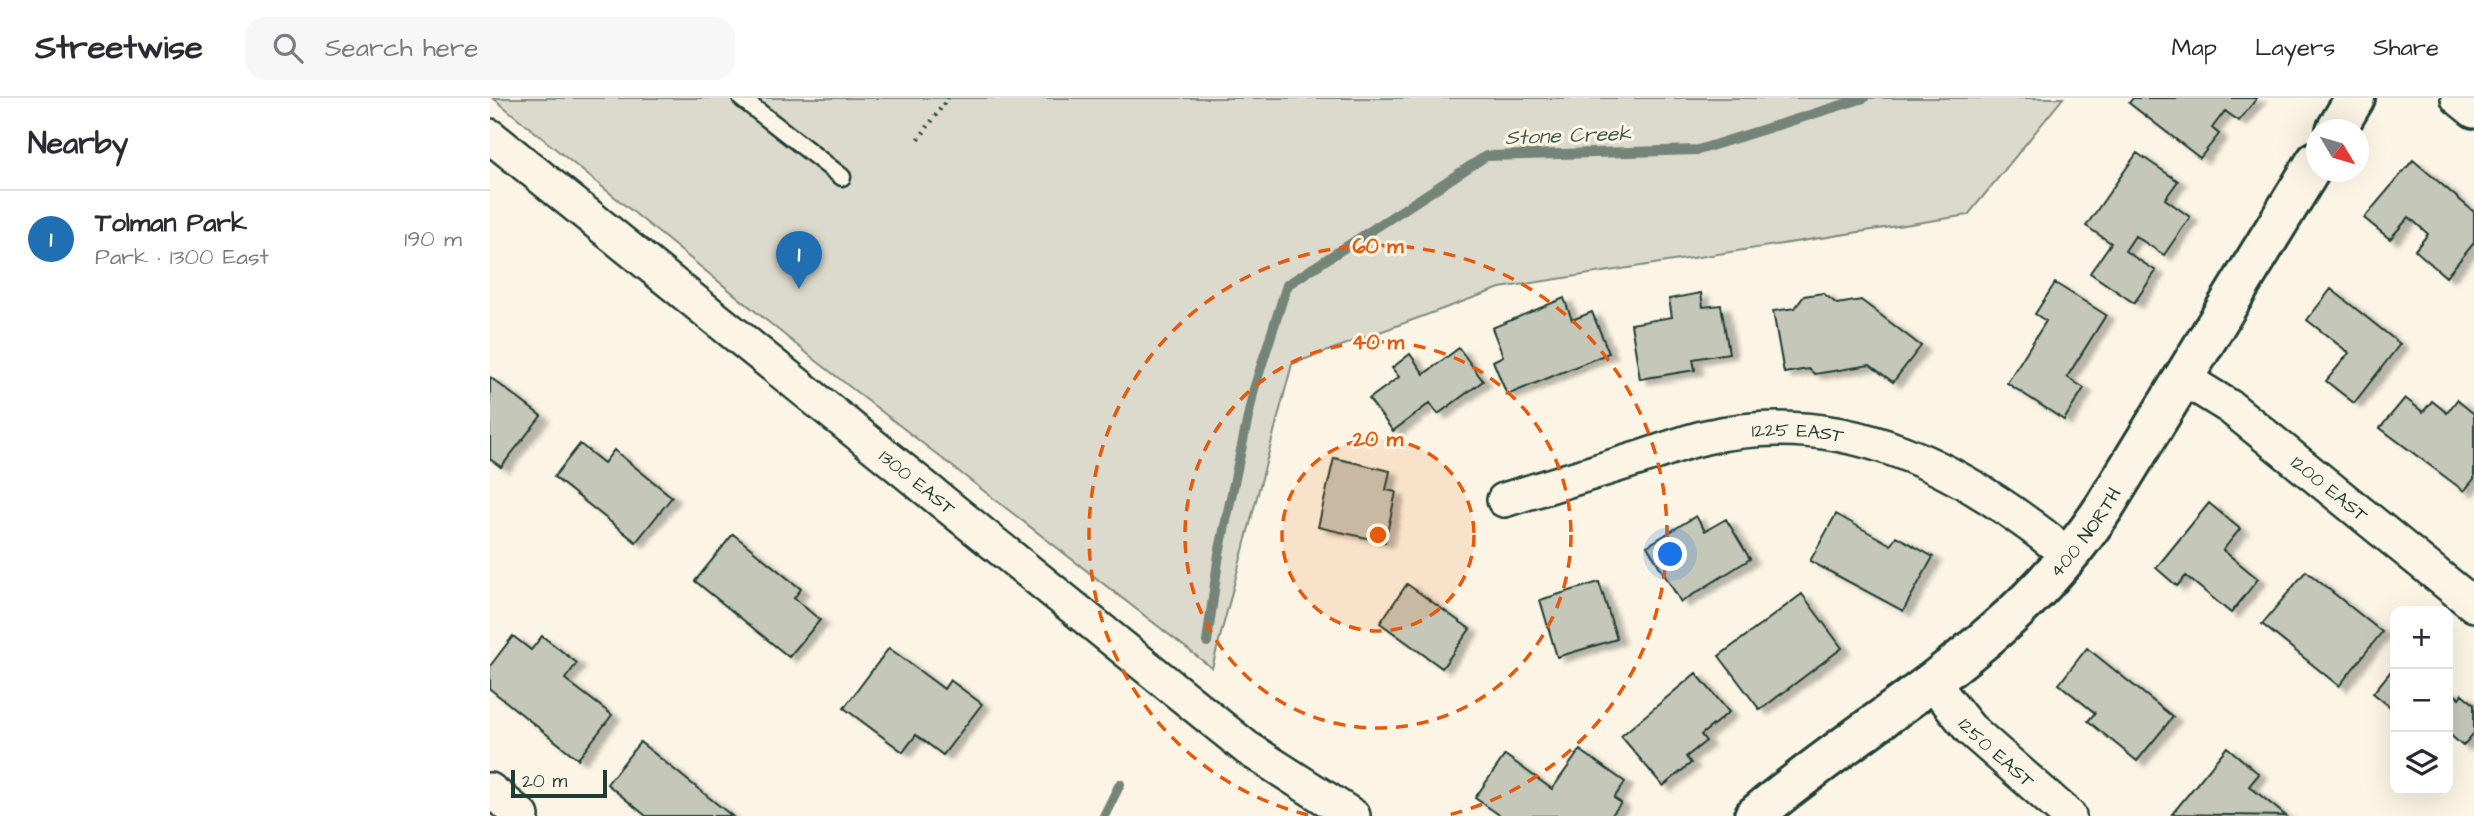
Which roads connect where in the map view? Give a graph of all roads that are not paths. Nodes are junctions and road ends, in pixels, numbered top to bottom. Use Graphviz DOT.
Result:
graph roads {
  1 [pos="741,98"];
  2 [pos="2355,98"];
  3 [pos="2458,98"];
  4 [pos="2474,111"];
  5 [pos="2343,119"];
  6 [pos="490,136"];
  7 [pos="2306,176"];
  8 [pos="842,177"];
  9 [pos="2183,378"];
  10 [pos="1504,500"];
  11 [pos="2069,556"];
  12 [pos="2474,605"];
  13 [pos="1932,682"];
  14 [pos="490,790"];
  15 [pos="522,816"];
  16 [pos="1353,816"];
  17 [pos="1754,816"];
  18 [pos="2069,816"];
  1 -- 8 [label="lane"];
  2 -- 5 [label="main road"];
  3 -- 4 [label="street"];
  6 -- 16 [label="street, 1300 EAST"];
  7 -- 9 [label="main road, 400 NORTH"];
  9 -- 11 [label="main road, 400 NORTH"];
  9 -- 12 [label="street, 1200 EAST"];
  10 -- 11 [label="street, 1225 EAST"];
  11 -- 13 [label="main road, 400 NORTH"];
  13 -- 17 [label="main road, 400 NORTH"];
  13 -- 18 [label="street, 1250 EAST"];
  14 -- 15 [label="street"];
}
